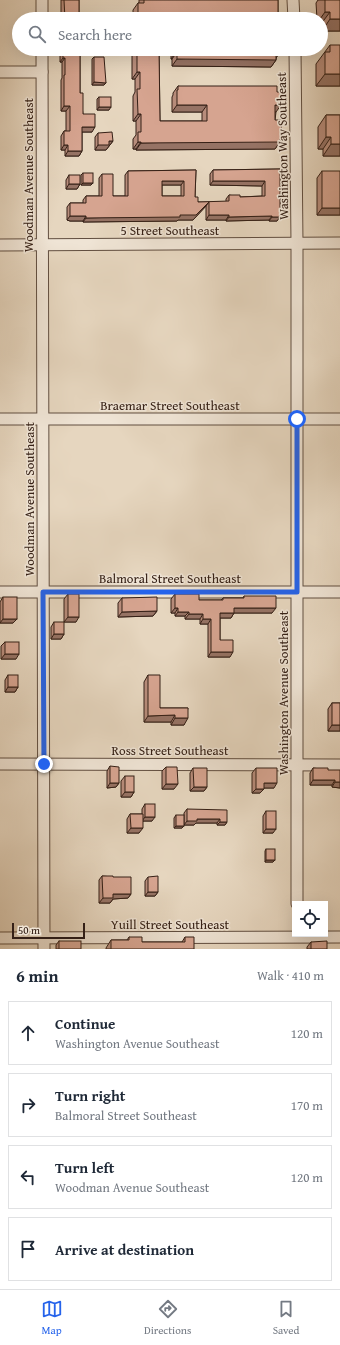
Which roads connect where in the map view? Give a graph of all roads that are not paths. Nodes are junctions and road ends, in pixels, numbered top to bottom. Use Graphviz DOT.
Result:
graph roads {
  1 [pos="42,0"];
  2 [pos="293,0"];
  3 [pos="42,12"];
  4 [pos="294,12"];
  5 [pos="42,56"];
  6 [pos="295,56"];
  7 [pos="0,72"];
  8 [pos="42,72"];
  9 [pos="297,243"];
  10 [pos="340,243"];
  11 [pos="0,244"];
  12 [pos="42,244"];
  13 [pos="0,419"];
  14 [pos="43,419"];
  15 [pos="297,419"];
  16 [pos="340,419"];
  17 [pos="0,592"];
  18 [pos="43,592"];
  19 [pos="297,592"];
  20 [pos="340,592"];
  21 [pos="0,764"];
  22 [pos="44,764"];
  23 [pos="297,764"];
  24 [pos="340,765"];
  25 [pos="297,901"];
  26 [pos="292,936"];
  27 [pos="297,937"];
  28 [pos="328,937"];
  29 [pos="340,937"];
  30 [pos="0,938"];
  31 [pos="44,944"];
  32 [pos="297,949"];
  1 -- 3 [label="street"];
  2 -- 4 [label="street"];
  5 -- 8 [label="street, Woodman Avenue Southeast"];
  6 -- 9 [label="street, Washington Way Southeast"];
  7 -- 8 [label="street"];
  8 -- 12 [label="street, Woodman Avenue Southeast"];
  9 -- 10 [label="street, 5 Street Southeast"];
  9 -- 12 [label="street, 5 Street Southeast"];
  9 -- 15 [label="street, Washington Avenue Southeast"];
  11 -- 12 [label="street, 5 Street Southeast"];
  12 -- 14 [label="street, Woodman Avenue Southeast"];
  13 -- 14 [label="street, Braemar Street Southeast"];
  14 -- 15 [label="street, Braemar Street Southeast"];
  14 -- 18 [label="street, Woodman Avenue Southeast"];
  15 -- 16 [label="street, Braemar Street Southeast"];
  15 -- 19 [label="street, Washington Avenue Southeast"];
  17 -- 18 [label="street, Balmoral Street Southeast"];
  18 -- 19 [label="street, Balmoral Street Southeast"];
  18 -- 22 [label="street, Woodman Avenue Southeast"];
  19 -- 20 [label="street, Balmoral Street Southeast"];
  19 -- 23 [label="street, Washington Avenue Southeast"];
  21 -- 22 [label="street, Ross Street Southeast"];
  22 -- 23 [label="street, Ross Street Southeast"];
  22 -- 31 [label="street, Woodman Avenue Southeast"];
  23 -- 24 [label="street, Ross Street Southeast"];
  23 -- 25 [label="street, Washington Avenue Southeast"];
  26 -- 31 [label="street, Yuill Street Southeast"];
  27 -- 32 [label="street"];
  28 -- 29 [label="street, Yuill Street Southeast"];
  30 -- 31 [label="street, Yuill Street Southeast"];
}
